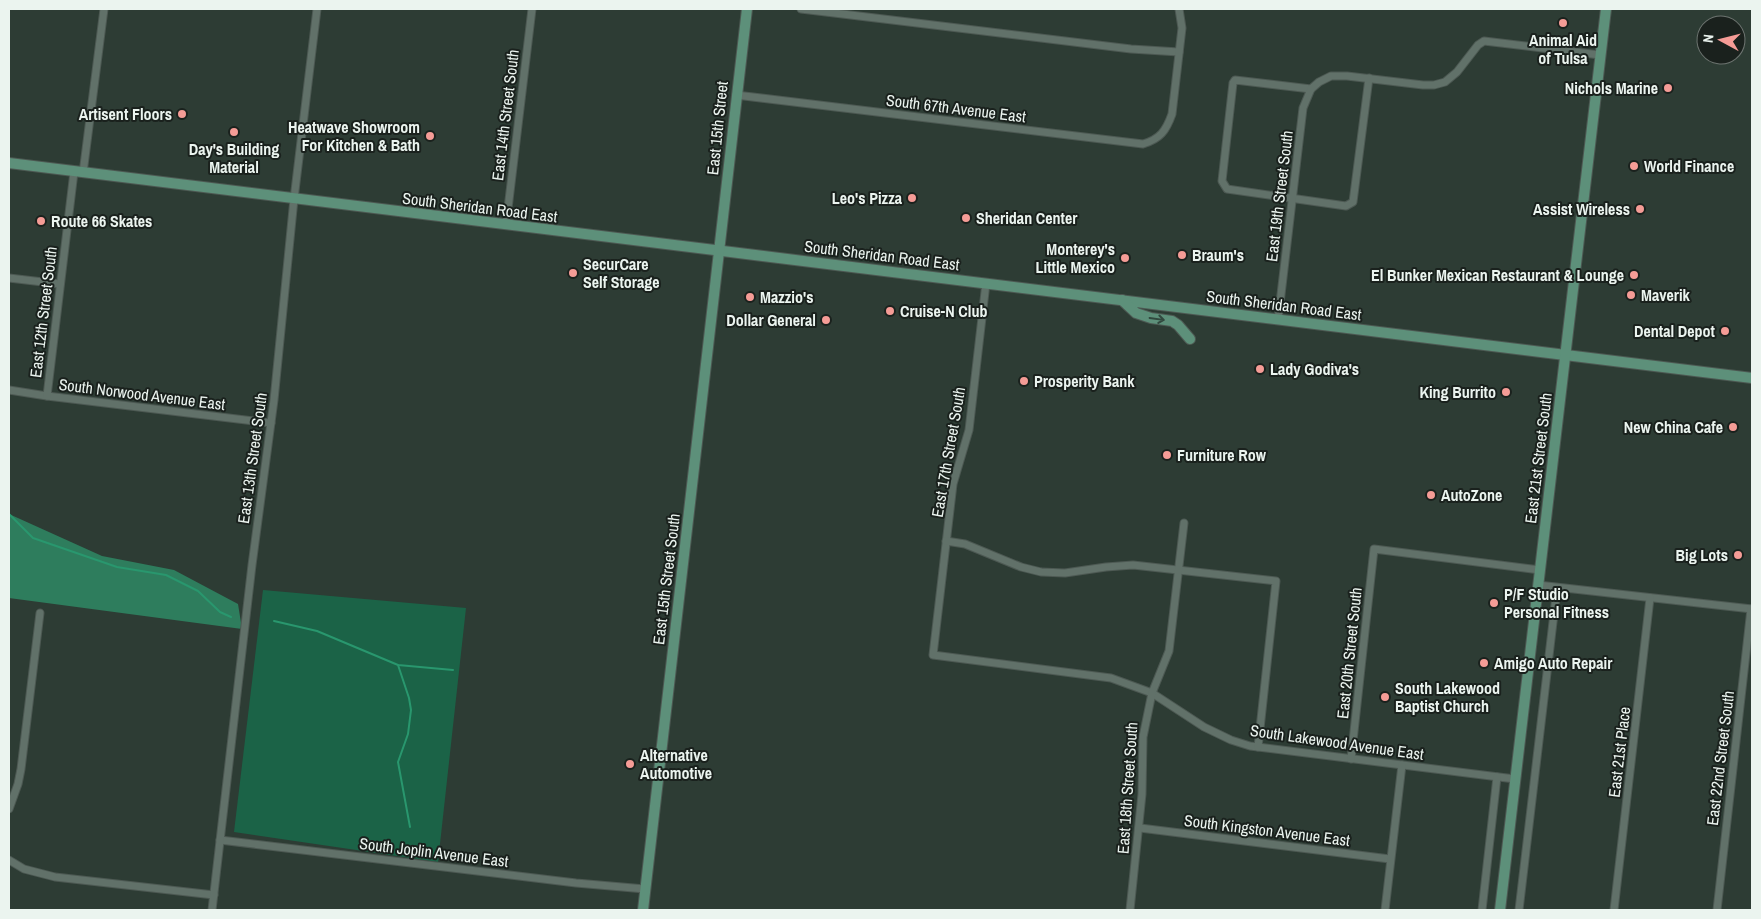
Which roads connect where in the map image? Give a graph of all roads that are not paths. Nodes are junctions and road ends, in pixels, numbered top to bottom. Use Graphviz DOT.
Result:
graph roads {
  1 [pos="104,9"];
  2 [pos="317,9"];
  3 [pos="532,9"];
  4 [pos="747,9"];
  5 [pos="801,9"];
  6 [pos="1179,9"];
  7 [pos="1606,9"];
  8 [pos="1179,52"];
  9 [pos="1600,55"];
  10 [pos="1369,78"];
  11 [pos="1311,89"];
  12 [pos="736,95"];
  13 [pos="9,163"];
  14 [pos="78,172"];
  15 [pos="294,199"];
  16 [pos="1293,199"];
  17 [pos="506,225"];
  18 [pos="719,251"];
  19 [pos="9,278"];
  20 [pos="60,284"];
  21 [pos="986,284"];
  22 [pos="1122,300"];
  23 [pos="1278,320"];
  24 [pos="1190,339"];
  25 [pos="1564,355"];
  26 [pos="1752,378"];
  27 [pos="9,390"];
  28 [pos="47,396"];
  29 [pos="271,424"];
  30 [pos="1184,523"];
  31 [pos="946,541"];
  32 [pos="1179,570"];
  33 [pos="1540,570"];
  34 [pos="1538,585"];
  35 [pos="1556,588"];
  36 [pos="1650,598"];
  37 [pos="1752,609"];
  38 [pos="40,613"];
  39 [pos="933,655"];
  40 [pos="1152,693"];
  41 [pos="1258,747"];
  42 [pos="1351,759"];
  43 [pos="1402,765"];
  44 [pos="1497,777"];
  45 [pos="1515,779"];
  46 [pos="9,809"];
  47 [pos="1140,828"];
  48 [pos="220,840"];
  49 [pos="1390,859"];
  50 [pos="9,860"];
  51 [pos="645,889"];
  52 [pos="214,896"];
  53 [pos="212,910"];
  54 [pos="643,910"];
  55 [pos="1130,910"];
  56 [pos="1385,910"];
  57 [pos="1482,910"];
  58 [pos="1500,910"];
  59 [pos="1519,910"];
  60 [pos="1614,910"];
  61 [pos="1716,910"];
  1 -- 14 [label="street, East 12th Street South"];
  2 -- 15 [label="street, East 13th Street South"];
  3 -- 17 [label="street, East 14th Street South"];
  4 -- 12 [label="main road, East 15th Street"];
  5 -- 8 [label="street"];
  6 -- 8 [label="street"];
  7 -- 9 [label="main road, East 21st Street South"];
  8 -- 12 [label="street, South 67th Avenue East"];
  9 -- 10 [label="street"];
  9 -- 25 [label="main road, East 21st Street South"];
  10 -- 11 [label="street, East 19th Street South"];
  10 -- 16 [label="street"];
  11 -- 16 [label="street, East 19th Street South"];
  11 -- 16 [label="street"];
  12 -- 18 [label="main road, East 15th Street"];
  13 -- 14 [label="main road, South Sheridan Road East"];
  14 -- 15 [label="main road, South Sheridan Road East"];
  14 -- 20 [label="street, East 12th Street South"];
  15 -- 17 [label="main road, South Sheridan Road East"];
  15 -- 29 [label="street, East 13th Street South"];
  16 -- 23 [label="street, East 19th Street South"];
  17 -- 18 [label="main road, South Sheridan Road East"];
  18 -- 21 [label="main road, South Sheridan Road East"];
  18 -- 51 [label="main road, East 15th Street South"];
  19 -- 20 [label="street"];
  20 -- 28 [label="street, East 12th Street South"];
  21 -- 22 [label="main road, South Sheridan Road East"];
  21 -- 31 [label="street, East 17th Street South"];
  22 -- 23 [label="main road, South Sheridan Road East"];
  22 -- 24 [label="main road, one-way"];
  23 -- 25 [label="main road, South Sheridan Road East"];
  25 -- 26 [label="main road, South Sheridan Road East"];
  25 -- 33 [label="main road, East 21st Street South"];
  27 -- 28 [label="street, South Norwood Avenue East"];
  28 -- 29 [label="street, South Norwood Avenue East"];
  29 -- 48 [label="street, East 13th Street South"];
  30 -- 32 [label="street, East 18th Street South"];
  31 -- 32 [label="street"];
  31 -- 39 [label="street, East 17th Street South"];
  32 -- 40 [label="street, East 18th Street South"];
  32 -- 41 [label="street"];
  33 -- 34 [label="main road, East 21st Street South"];
  33 -- 42 [label="street, East 20th Street South"];
  34 -- 35 [label="street"];
  34 -- 45 [label="main road, East 21st Street South"];
  35 -- 36 [label="street"];
  35 -- 59 [label="street"];
  36 -- 37 [label="street"];
  36 -- 60 [label="street, East 21st Place"];
  37 -- 61 [label="street, East 22nd Street South"];
  38 -- 46 [label="street"];
  39 -- 40 [label="street, South Lakewood Avenue East"];
  40 -- 41 [label="street, South Lakewood Avenue East"];
  40 -- 47 [label="street, East 18th Street South"];
  41 -- 42 [label="street, South Lakewood Avenue East"];
  42 -- 43 [label="street, South Lakewood Avenue East"];
  43 -- 44 [label="street, South Lakewood Avenue East"];
  43 -- 49 [label="street"];
  44 -- 45 [label="street, South Lakewood Avenue East"];
  44 -- 57 [label="street"];
  45 -- 58 [label="main road, East 21st Street South"];
  47 -- 49 [label="street, South Kingston Avenue East"];
  47 -- 55 [label="street, East 18th Street South"];
  48 -- 51 [label="street, South Joplin Avenue East"];
  48 -- 52 [label="street, East 13th Street South"];
  49 -- 56 [label="street"];
  50 -- 52 [label="street"];
  51 -- 54 [label="main road, East 15th Street South"];
  52 -- 53 [label="street, East 13th Street South"];
}
